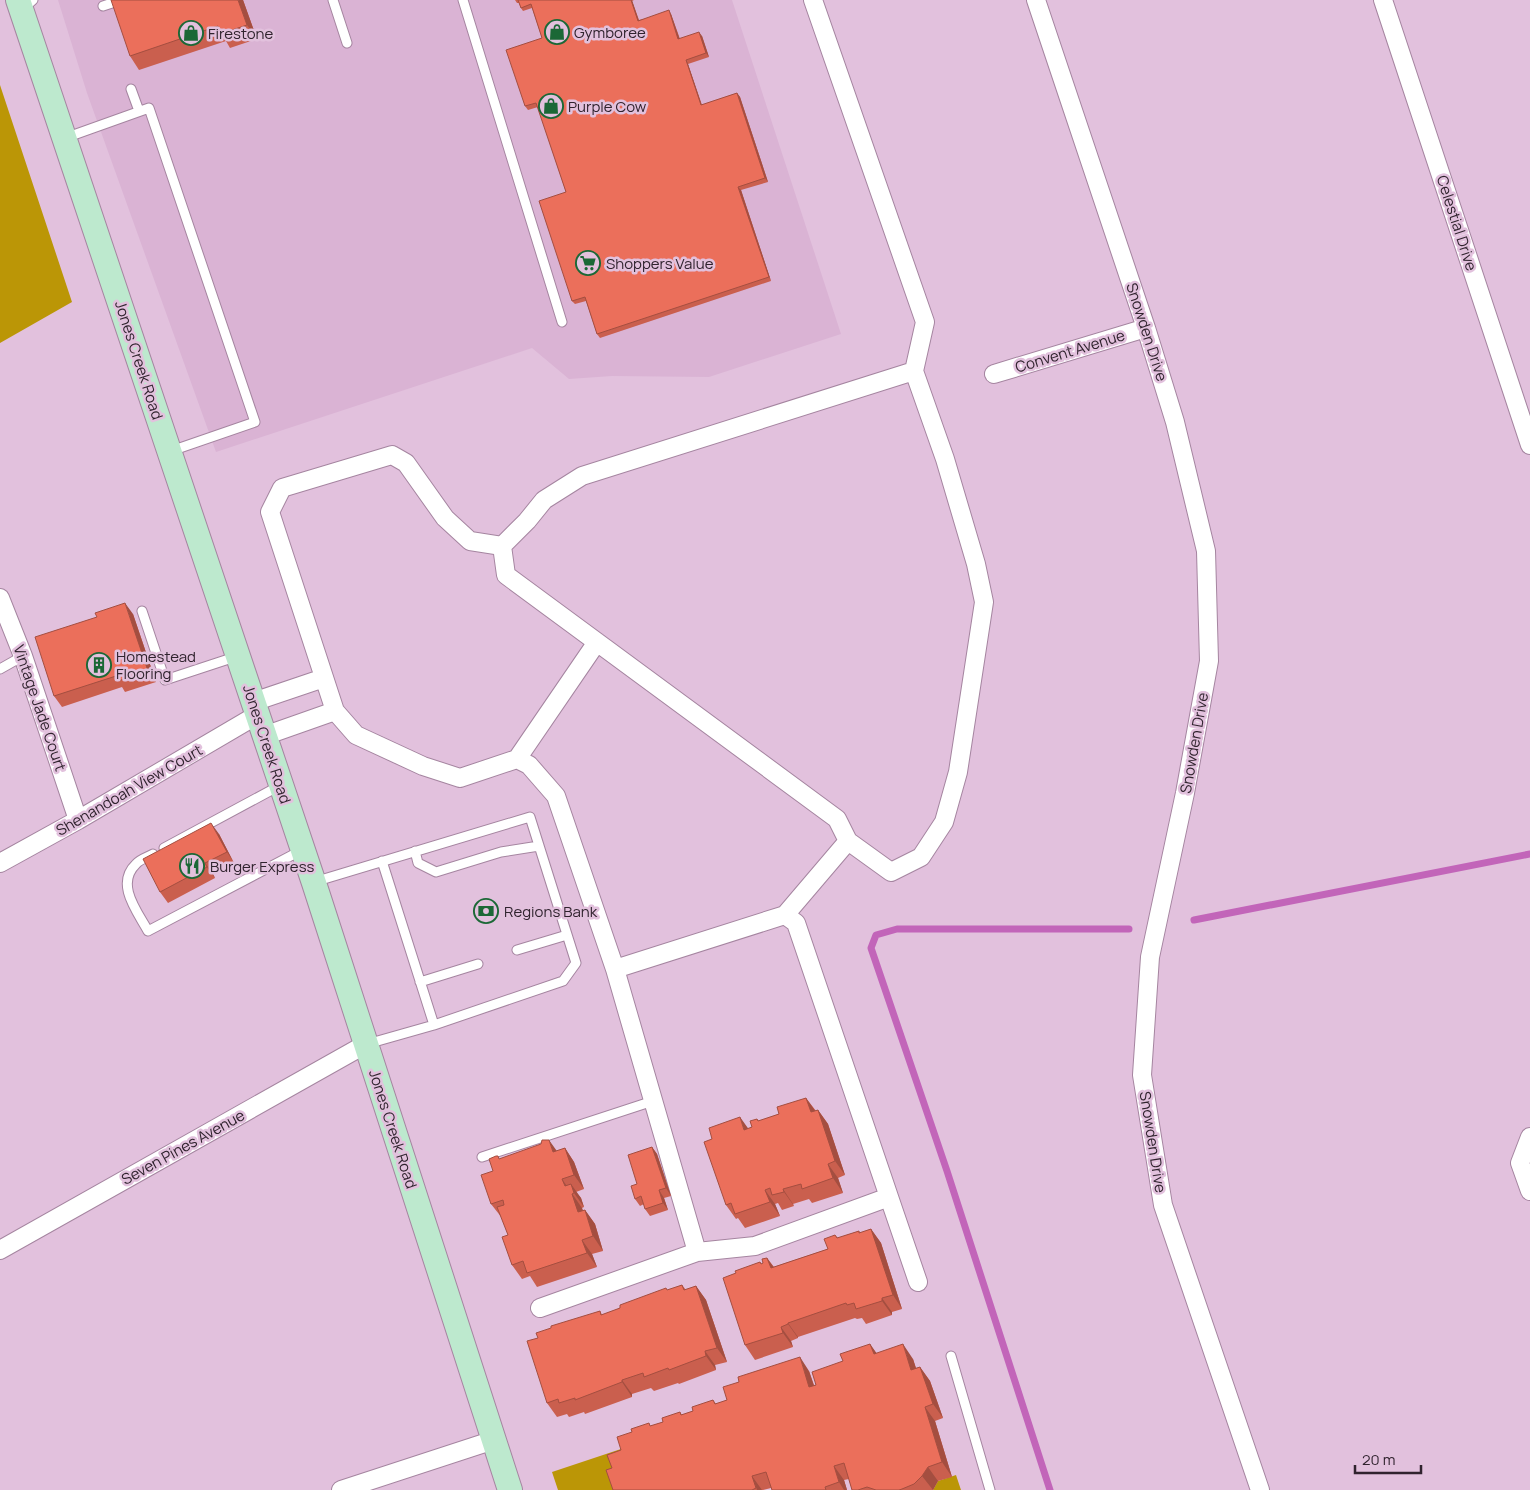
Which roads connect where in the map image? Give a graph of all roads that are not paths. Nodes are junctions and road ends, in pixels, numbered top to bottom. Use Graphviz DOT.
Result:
graph roads {
  1 [pos="121,0"];
  2 [pos="333,0"];
  3 [pos="463,0"];
  4 [pos="813,0"];
  5 [pos="1036,0"];
  6 [pos="1383,0"];
  7 [pos="24,3"];
  8 [pos="103,6"];
  9 [pos="347,43"];
  10 [pos="131,89"];
  11 [pos="139,111"];
  12 [pos="64,138"];
  13 [pos="562,322"];
  14 [pos="1146,328"];
  15 [pos="914,371"];
  16 [pos="994,374"];
  17 [pos="1530,445"];
  18 [pos="169,451"];
  19 [pos="502,546"];
  20 [pos="0,598"];
  21 [pos="142,611"];
  22 [pos="598,642"];
  23 [pos="23,656"];
  24 [pos="238,656"];
  25 [pos="0,669"];
  26 [pos="324,678"];
  27 [pos="335,711"];
  28 [pos="258,718"];
  29 [pos="517,759"];
  30 [pos="281,785"];
  31 [pos="78,820"];
  32 [pos="848,841"];
  33 [pos="539,846"];
  34 [pos="302,850"];
  35 [pos="415,852"];
  36 [pos="382,861"];
  37 [pos="0,863"];
  38 [pos="314,882"];
  39 [pos="785,915"];
  40 [pos="567,935"];
  41 [pos="517,950"];
  42 [pos="478,964"];
  43 [pos="615,969"];
  44 [pos="420,982"];
  45 [pos="434,1025"];
  46 [pos="366,1044"];
  47 [pos="653,1101"];
  48 [pos="1530,1137"];
  49 [pos="482,1158"];
  50 [pos="1530,1191"];
  51 [pos="889,1198"];
  52 [pos="0,1250"];
  53 [pos="697,1252"];
  54 [pos="918,1282"];
  55 [pos="540,1308"];
  56 [pos="951,1356"];
  57 [pos="494,1440"];
  58 [pos="341,1490"];
  59 [pos="510,1490"];
  60 [pos="990,1490"];
  61 [pos="1260,1490"];
  1 -- 8 [label="lane"];
  2 -- 9 [label="lane"];
  3 -- 13 [label="lane"];
  4 -- 15 [label="street"];
  5 -- 14 [label="street, Snowden Drive"];
  6 -- 17 [label="street, Celestial Drive"];
  7 -- 12 [label="main road, Jones Creek Road"];
  10 -- 11 [label="lane"];
  11 -- 12 [label="lane"];
  11 -- 18 [label="lane"];
  12 -- 18 [label="main road, Jones Creek Road"];
  14 -- 16 [label="street, Convent Avenue"];
  14 -- 61 [label="street, Snowden Drive"];
  15 -- 19 [label="street"];
  15 -- 32 [label="street"];
  18 -- 24 [label="main road, Jones Creek Road"];
  19 -- 22 [label="street"];
  19 -- 26 [label="street"];
  20 -- 23 [label="street, Vintage Jade Court"];
  21 -- 24 [label="lane"];
  22 -- 29 [label="street"];
  22 -- 32 [label="street"];
  23 -- 25 [label="lane"];
  23 -- 31 [label="street, Vintage Jade Court"];
  24 -- 28 [label="main road, Jones Creek Road"];
  26 -- 27 [label="street"];
  26 -- 28 [label="street"];
  27 -- 28 [label="street"];
  27 -- 29 [label="street"];
  28 -- 30 [label="main road, Jones Creek Road"];
  28 -- 31 [label="street, Shenandoah View Court"];
  29 -- 43 [label="street"];
  30 -- 34 [label="main road, Jones Creek Road"];
  30 -- 34 [label="lane"];
  31 -- 37 [label="street, Shenandoah View Court"];
  32 -- 39 [label="street"];
  33 -- 35 [label="lane"];
  33 -- 35 [label="lane"];
  33 -- 40 [label="lane"];
  34 -- 38 [label="main road, Jones Creek Road"];
  35 -- 36 [label="lane"];
  36 -- 38 [label="lane"];
  36 -- 44 [label="lane"];
  38 -- 46 [label="main road, Jones Creek Road"];
  39 -- 43 [label="street"];
  39 -- 51 [label="street"];
  40 -- 41 [label="lane"];
  40 -- 45 [label="lane"];
  42 -- 44 [label="lane"];
  43 -- 47 [label="street"];
  44 -- 45 [label="lane"];
  45 -- 46 [label="lane"];
  46 -- 52 [label="street, Seven Pines Avenue"];
  46 -- 57 [label="main road, Jones Creek Road"];
  47 -- 49 [label="lane"];
  47 -- 53 [label="street"];
  48 -- 50 [label="street"];
  51 -- 53 [label="street"];
  51 -- 54 [label="street"];
  53 -- 55 [label="street"];
  56 -- 60 [label="lane"];
  57 -- 58 [label="street"];
  57 -- 59 [label="main road, Jones Creek Road"];
}
